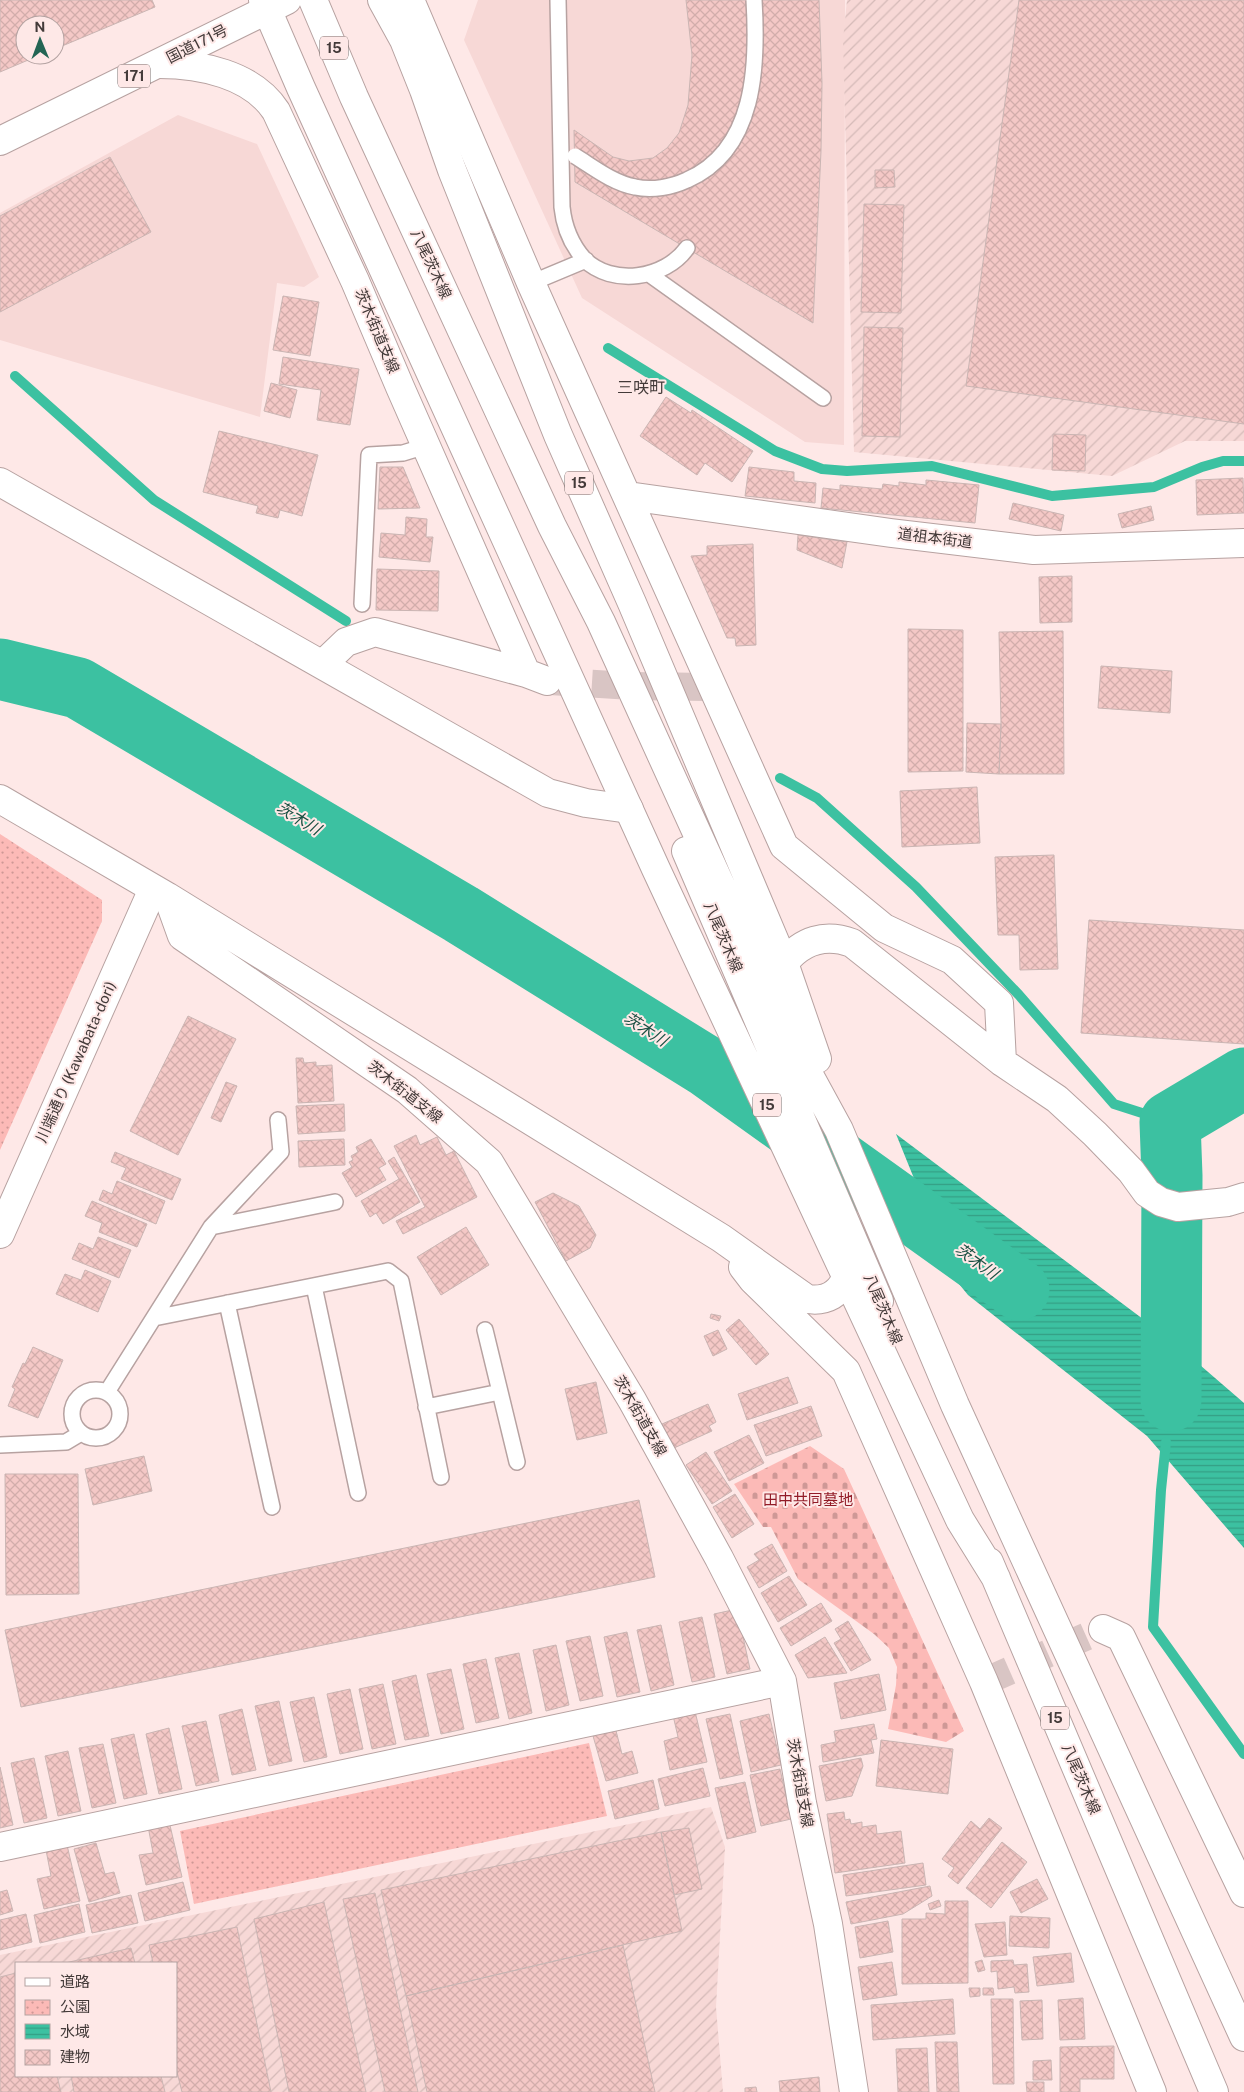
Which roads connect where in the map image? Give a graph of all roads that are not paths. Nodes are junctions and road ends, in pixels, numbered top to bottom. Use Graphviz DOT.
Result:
graph roads {
  1 [pos="313,0"];
  2 [pos="382,0"];
  3 [pos="410,0"];
  4 [pos="558,0"];
  5 [pos="754,0"];
  6 [pos="272,3"];
  7 [pos="159,64"];
  8 [pos="0,141"];
  9 [pos="560,146"];
  10 [pos="687,248"];
  11 [pos="586,260"];
  12 [pos="649,274"];
  13 [pos="531,283"];
  14 [pos="823,398"];
  15 [pos="426,446"];
  16 [pos="0,482"];
  17 [pos="628,496"];
  18 [pos="552,526"];
  19 [pos="1244,543"];
  20 [pos="362,604"];
  21 [pos="323,664"];
  22 [pos="0,799"];
  23 [pos="629,810"];
  24 [pos="160,893"];
  25 [pos="784,963"];
  26 [pos="1002,1062"];
  27 [pos="278,1120"];
  28 [pos="839,1130"];
  29 [pos="1244,1197"];
  30 [pos="335,1202"];
  31 [pos="212,1227"];
  32 [pos="0,1234"];
  33 [pos="721,1238"];
  34 [pos="847,1275"];
  35 [pos="314,1286"];
  36 [pos="227,1303"];
  37 [pos="154,1318"];
  38 [pos="485,1330"];
  39 [pos="888,1342"];
  40 [pos="107,1392"];
  41 [pos="500,1392"];
  42 [pos="426,1407"];
  43 [pos="81,1433"];
  44 [pos="0,1445"];
  45 [pos="517,1462"];
  46 [pos="441,1477"];
  47 [pos="358,1493"];
  48 [pos="272,1507"];
  49 [pos="1103,1629"];
  50 [pos="782,1681"];
  51 [pos="0,1847"];
  52 [pos="1244,1893"];
  53 [pos="1244,2037"];
  54 [pos="854,2092"];
  55 [pos="1152,2092"];
  56 [pos="1214,2092"];
  1 -- 18 [label="main road, 八尾茨木線 / 15"];
  2 -- 25 [label="main road, 15"];
  3 -- 13 [label="main road"];
  4 -- 9 [label="lane"];
  5 -- 9 [label="lane, bridge"];
  6 -- 7 [label="main road, 国道171号 / 171"];
  6 -- 23 [label="main road, 15"];
  7 -- 8 [label="main road, 国道171号 / 171"];
  7 -- 15 [label="main road, 茨木街道支線"];
  9 -- 11 [label="lane"];
  10 -- 12 [label="lane"];
  11 -- 12 [label="lane"];
  11 -- 13 [label="lane"];
  12 -- 14 [label="lane"];
  13 -- 17 [label="main road"];
  15 -- 20 [label="lane"];
  15 -- 21 [label="main road, 茨木街道支線"];
  16 -- 21 [label="main road"];
  17 -- 19 [label="main road, 道祖本街道"];
  17 -- 26 [label="main road"];
  18 -- 28 [label="main road, 八尾茨木線 / 15"];
  18 -- 39 [label="main road, 八尾茨木線 / 15"];
  21 -- 23 [label="main road"];
  22 -- 24 [label="main road"];
  23 -- 34 [label="main road, 15"];
  24 -- 32 [label="main road, 川端通り (Kawabata-dori)"];
  24 -- 33 [label="main road"];
  24 -- 50 [label="main road, 茨木街道支線"];
  25 -- 26 [label="main road"];
  25 -- 28 [label="main road, 15"];
  26 -- 29 [label="main road"];
  27 -- 31 [label="lane"];
  28 -- 53 [label="main road, 八尾茨木線 / 15"];
  30 -- 31 [label="lane"];
  31 -- 37 [label="lane"];
  33 -- 34 [label="main road"];
  33 -- 55 [label="main road"];
  34 -- 39 [label="main road, 15"];
  35 -- 36 [label="lane"];
  35 -- 42 [label="lane"];
  35 -- 47 [label="lane"];
  36 -- 37 [label="lane"];
  36 -- 48 [label="lane"];
  37 -- 40 [label="lane"];
  38 -- 41 [label="lane"];
  39 -- 56 [label="main road, 八尾茨木線 / 15"];
  40 -- 43 [label="lane"];
  40 -- 43 [label="lane"];
  41 -- 42 [label="lane"];
  41 -- 45 [label="lane"];
  42 -- 46 [label="lane"];
  43 -- 44 [label="lane"];
  49 -- 52 [label="main road"];
  50 -- 51 [label="main road"];
  50 -- 54 [label="main road, 茨木街道支線"];
}
